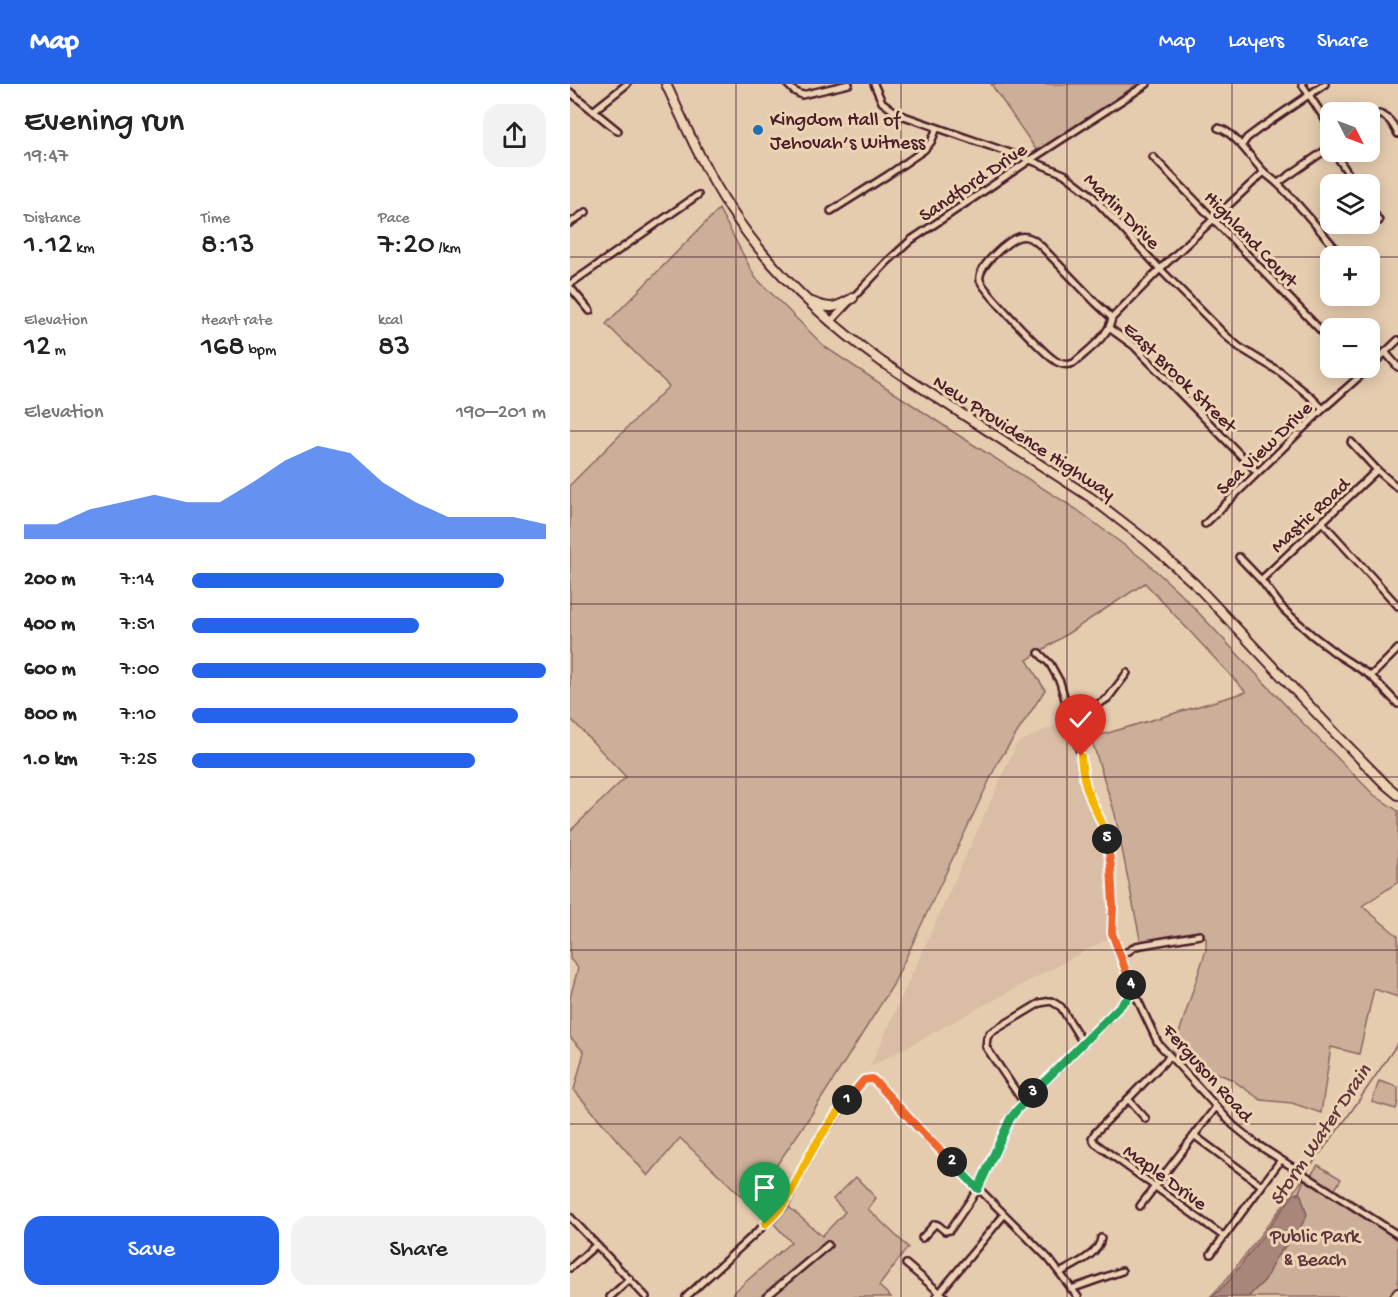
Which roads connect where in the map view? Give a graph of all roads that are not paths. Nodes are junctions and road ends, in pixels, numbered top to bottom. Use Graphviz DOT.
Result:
graph roads {
  1 [pos="627,84"];
  2 [pos="666,84"];
  3 [pos="787,84"];
  4 [pos="849,84"];
  5 [pos="874,84"];
  6 [pos="1147,84"];
  7 [pos="1302,84"];
  8 [pos="1325,84"];
  9 [pos="570,92"];
  10 [pos="1309,95"];
  11 [pos="593,111"];
  12 [pos="1320,112"];
  13 [pos="1380,114"];
  14 [pos="937,128"];
  15 [pos="1218,128"];
  16 [pos="618,131"];
  17 [pos="1398,134"];
  18 [pos="1242,145"];
  19 [pos="1320,154"];
  20 [pos="1153,157"];
  21 [pos="1030,160"];
  22 [pos="1264,172"];
  23 [pos="1278,183"];
  24 [pos="698,195"];
  25 [pos="831,211"];
  26 [pos="586,212"];
  27 [pos="1213,220"];
  28 [pos="570,223"];
  29 [pos="1333,246"];
  30 [pos="1160,269"];
  31 [pos="570,285"];
  32 [pos="853,298"];
  33 [pos="808,300"];
  34 [pos="590,311"];
  35 [pos="1112,318"];
  36 [pos="830,322"];
  37 [pos="1109,328"];
  38 [pos="1320,330"];
  39 [pos="1398,340"];
  40 [pos="1385,352"];
  41 [pos="1380,357"];
  42 [pos="1398,367"];
  43 [pos="1357,378"];
  44 [pos="1323,409"];
  45 [pos="1351,442"];
  46 [pos="1377,470"];
  47 [pos="1257,472"];
  48 [pos="1398,488"];
  49 [pos="1322,522"];
  50 [pos="1205,524"];
  51 [pos="1239,556"];
  52 [pos="1261,580"];
  53 [pos="1398,606"];
  54 [pos="1398,649"];
  55 [pos="1039,653"];
  56 [pos="1127,673"];
  57 [pos="1371,676"];
  58 [pos="1398,704"];
  59 [pos="1070,718"];
  60 [pos="1398,795"];
  61 [pos="1200,935"];
  62 [pos="1119,954"];
  63 [pos="1134,992"];
  64 [pos="1083,1043"];
  65 [pos="1170,1057"];
  66 [pos="1128,1100"];
  67 [pos="1024,1103"];
  68 [pos="1216,1107"];
  69 [pos="1146,1119"];
  70 [pos="1195,1136"];
  71 [pos="1281,1160"];
  72 [pos="1261,1185"];
  73 [pos="1156,1187"];
  74 [pos="978,1189"];
  75 [pos="1140,1206"];
  76 [pos="1004,1215"];
  77 [pos="570,1217"];
  78 [pos="1398,1235"];
  79 [pos="1223,1236"];
  80 [pos="922,1238"];
  81 [pos="1101,1238"];
  82 [pos="597,1245"];
  83 [pos="828,1245"];
  84 [pos="1211,1254"];
  85 [pos="906,1264"];
  86 [pos="570,1268"];
  87 [pos="1122,1271"];
  88 [pos="1060,1273"];
  89 [pos="630,1280"];
  90 [pos="1071,1289"];
  91 [pos="1398,1293"];
  92 [pos="940,1296"];
  93 [pos="610,1297"];
  94 [pos="646,1297"];
  95 [pos="686,1297"];
  96 [pos="766,1297"];
  97 [pos="1078,1297"];
  98 [pos="1395,1297"];
  1 -- 11 [label="street"];
  2 -- 33 [label="highway, New Providence Highway"];
  3 -- 4 [label="street"];
  5 -- 14 [label="street, Marlin Drive"];
  6 -- 21 [label="street, Sandford Drive"];
  7 -- 10 [label="street"];
  8 -- 10 [label="street"];
  9 -- 11 [label="street"];
  10 -- 12 [label="street"];
  10 -- 18 [label="street"];
  11 -- 16 [label="street"];
  13 -- 17 [label="street"];
  14 -- 21 [label="street, Marlin Drive"];
  14 -- 25 [label="street"];
  15 -- 18 [label="street"];
  18 -- 22 [label="street"];
  19 -- 23 [label="street"];
  20 -- 27 [label="street, Highland Court"];
  21 -- 30 [label="street, Marlin Drive"];
  21 -- 32 [label="street, Sandford Drive"];
  22 -- 23 [label="street"];
  22 -- 27 [label="street"];
  23 -- 29 [label="street"];
  24 -- 31 [label="street"];
  26 -- 28 [label="street"];
  27 -- 30 [label="street"];
  27 -- 38 [label="street, Highland Court"];
  30 -- 35 [label="street"];
  30 -- 44 [label="street, Marlin Drive"];
  31 -- 34 [label="street"];
  32 -- 33 [label="highway"];
  32 -- 36 [label="street, Sandford Drive"];
  33 -- 36 [label="highway, New Providence Highway"];
  35 -- 37 [label="street"];
  35 -- 37 [label="street, East Brook Street"];
  36 -- 60 [label="highway, New Providence Highway"];
  37 -- 47 [label="street, East Brook Street"];
  39 -- 40 [label="street, Sea View Drive"];
  40 -- 41 [label="street, Sea View Drive"];
  40 -- 42 [label="street"];
  43 -- 44 [label="street, Sea View Drive"];
  44 -- 47 [label="street, Sea View Drive"];
  45 -- 46 [label="street"];
  46 -- 48 [label="street"];
  46 -- 49 [label="street, Mastic Road"];
  47 -- 50 [label="street, Sea View Drive"];
  49 -- 52 [label="street, Mastic Road"];
  49 -- 53 [label="street"];
  51 -- 52 [label="street"];
  52 -- 57 [label="street"];
  54 -- 57 [label="street"];
  55 -- 59 [label="street, Ferguson Road"];
  56 -- 59 [label="street"];
  57 -- 58 [label="street"];
  59 -- 62 [label="street, Ferguson Road"];
  61 -- 62 [label="street"];
  62 -- 63 [label="street, Ferguson Road"];
  63 -- 64 [label="street"];
  63 -- 65 [label="street, Ferguson Road"];
  64 -- 67 [label="street"];
  64 -- 67 [label="street"];
  65 -- 66 [label="street"];
  65 -- 68 [label="street, Ferguson Road"];
  66 -- 69 [label="street"];
  66 -- 73 [label="street, Maple Drive"];
  67 -- 74 [label="street"];
  68 -- 70 [label="street"];
  68 -- 71 [label="street, Ferguson Road"];
  70 -- 72 [label="street"];
  70 -- 73 [label="street"];
  71 -- 72 [label="street"];
  71 -- 78 [label="street, Ferguson Road"];
  72 -- 79 [label="street"];
  73 -- 75 [label="street"];
  73 -- 79 [label="street, Maple Drive"];
  74 -- 76 [label="street"];
  74 -- 80 [label="street"];
  74 -- 95 [label="street"];
  76 -- 88 [label="street"];
  76 -- 92 [label="street"];
  77 -- 82 [label="street"];
  79 -- 84 [label="street"];
  81 -- 88 [label="street"];
  82 -- 86 [label="street"];
  82 -- 89 [label="street"];
  83 -- 96 [label="street"];
  85 -- 92 [label="street"];
  87 -- 90 [label="street"];
  88 -- 90 [label="street"];
  89 -- 93 [label="street"];
  89 -- 94 [label="street"];
  90 -- 97 [label="street"];
  91 -- 98 [label="highway"];
}
